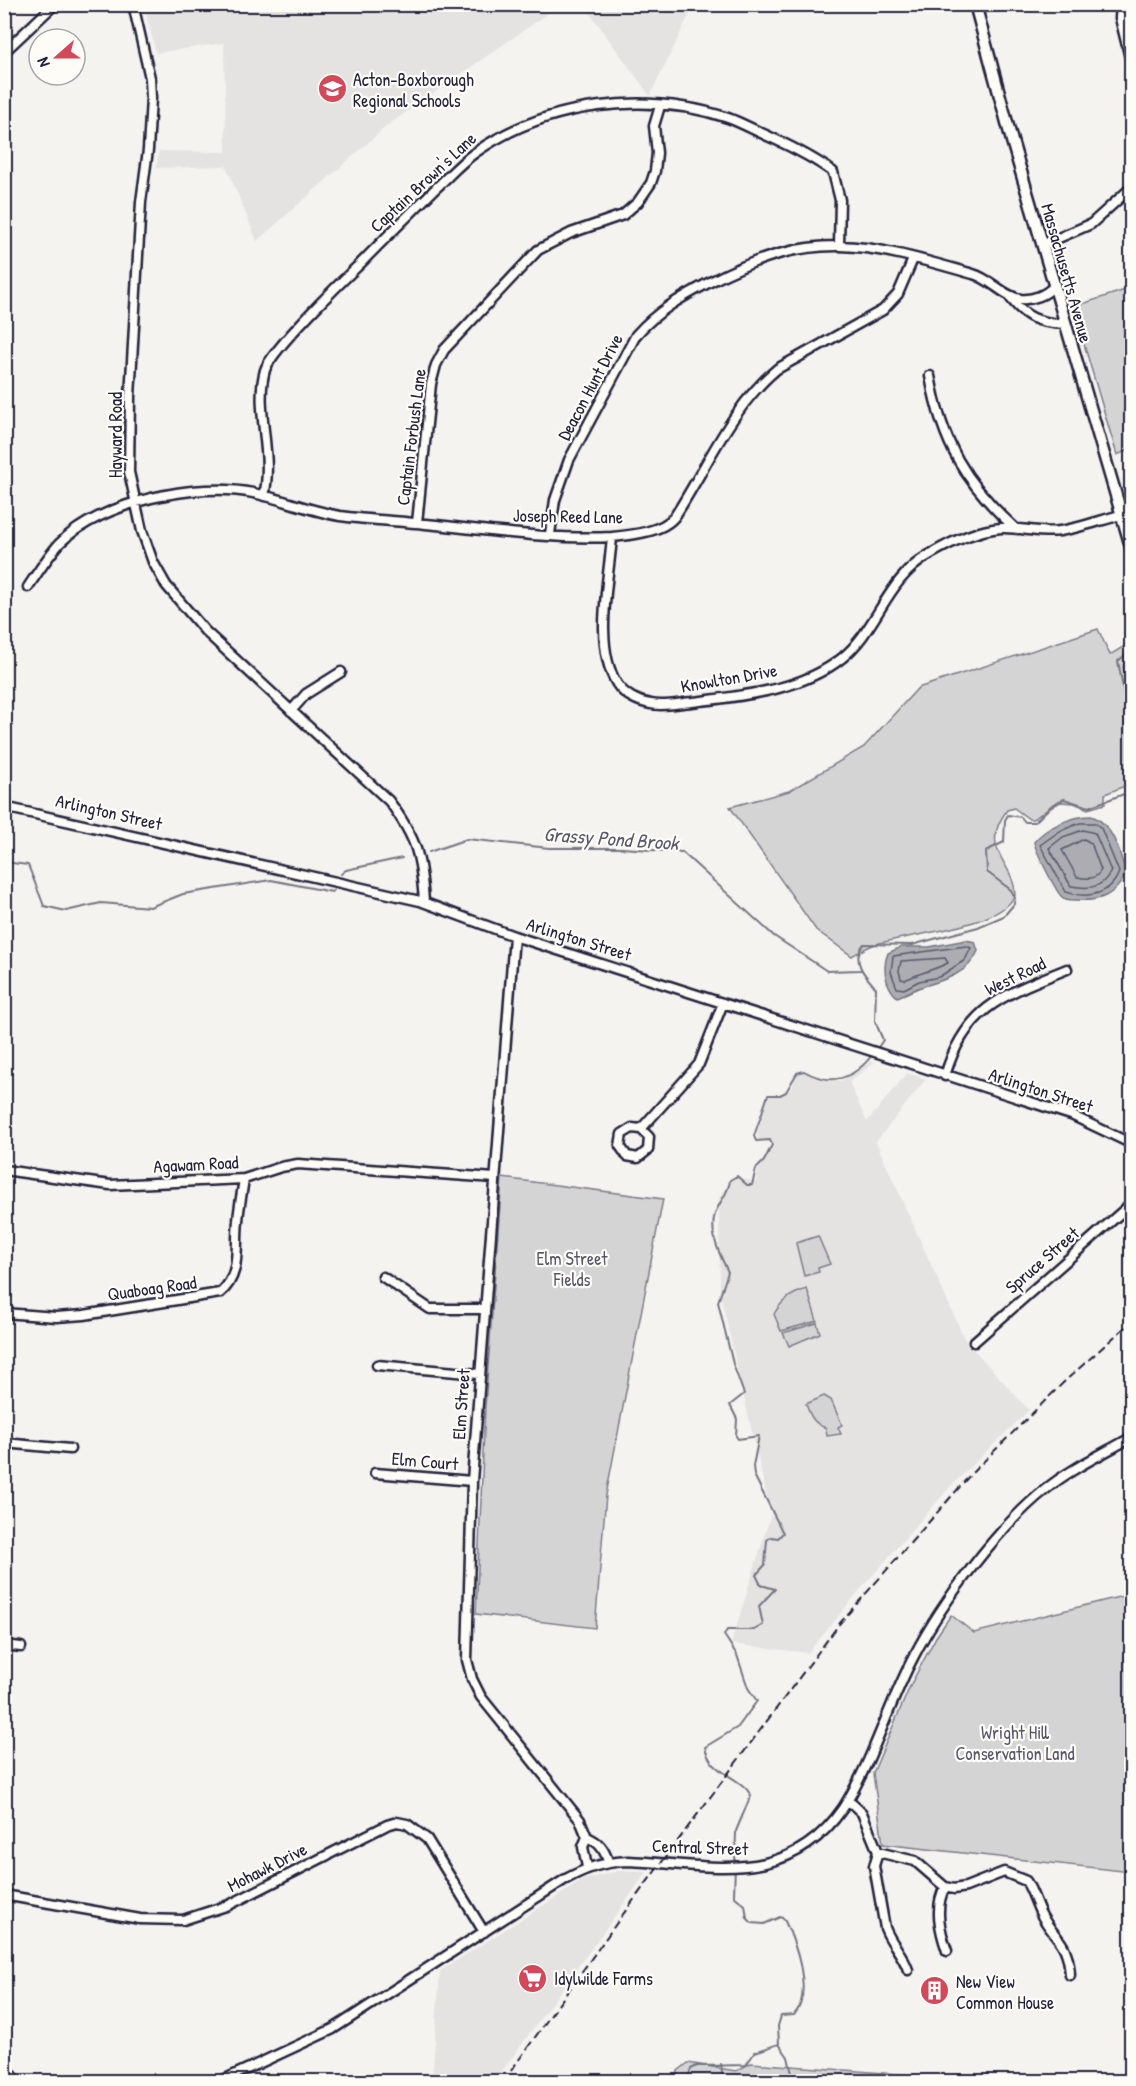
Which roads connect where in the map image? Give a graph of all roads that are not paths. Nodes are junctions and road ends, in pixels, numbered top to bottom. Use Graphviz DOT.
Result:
graph roads {
  1 [pos="55,4"];
  2 [pos="133,4"];
  3 [pos="975,4"];
  4 [pos="1121,4"];
  5 [pos="4,52"];
  6 [pos="1131,66"];
  7 [pos="660,106"];
  8 [pos="1131,187"];
  9 [pos="839,245"];
  10 [pos="1042,245"];
  11 [pos="914,259"];
  12 [pos="1054,286"];
  13 [pos="1009,296"];
  14 [pos="1065,324"];
  15 [pos="930,376"];
  16 [pos="264,496"];
  17 [pos="134,502"];
  18 [pos="1121,515"];
  19 [pos="417,523"];
  20 [pos="1017,529"];
  21 [pos="550,534"];
  22 [pos="612,537"];
  23 [pos="1131,550"];
  24 [pos="28,587"];
  25 [pos="341,672"];
  26 [pos="291,711"];
  27 [pos="4,807"];
  28 [pos="424,902"];
  29 [pos="514,936"];
  30 [pos="1067,969"];
  31 [pos="723,1003"];
  32 [pos="945,1076"];
  33 [pos="641,1129"];
  34 [pos="1131,1144"];
  35 [pos="4,1170"];
  36 [pos="495,1178"];
  37 [pos="244,1179"];
  38 [pos="1131,1203"];
  39 [pos="383,1276"];
  40 [pos="485,1309"];
  41 [pos="4,1313"];
  42 [pos="974,1342"];
  43 [pos="377,1365"];
  44 [pos="479,1374"];
  45 [pos="1131,1437"];
  46 [pos="4,1443"];
  47 [pos="70,1449"];
  48 [pos="375,1473"];
  49 [pos="472,1481"];
  50 [pos="4,1645"];
  51 [pos="21,1647"];
  52 [pos="848,1800"];
  53 [pos="587,1837"];
  54 [pos="878,1852"];
  55 [pos="608,1862"];
  56 [pos="587,1868"];
  57 [pos="945,1887"];
  58 [pos="4,1895"];
  59 [pos="484,1932"];
  60 [pos="947,1951"];
  61 [pos="908,1971"];
  62 [pos="1070,1975"];
  63 [pos="4,2063"];
  64 [pos="17,2082"];
  65 [pos="219,2082"];
  1 -- 5 [label="street"];
  2 -- 17 [label="street, Hayward Road"];
  3 -- 10 [label="main road, Massachusetts Avenue"];
  4 -- 6 [label="street"];
  7 -- 9 [label="street, Captain Brown's Lane"];
  7 -- 16 [label="street, Captain Brown's Lane"];
  7 -- 19 [label="street, Captain Forbush Lane"];
  8 -- 10 [label="street"];
  9 -- 11 [label="street, Deacon Hunt Drive"];
  9 -- 21 [label="street, Deacon Hunt Drive"];
  10 -- 12 [label="main road, Massachusetts Avenue"];
  11 -- 13 [label="street, Deacon Hunt Drive"];
  11 -- 22 [label="street, Joseph Reed Lane"];
  12 -- 13 [label="street"];
  12 -- 14 [label="main road, Massachusetts Avenue"];
  13 -- 14 [label="street, Deacon Hunt Drive"];
  14 -- 18 [label="main road, Massachusetts Avenue"];
  15 -- 20 [label="street"];
  16 -- 17 [label="street, Joseph Reed Lane"];
  16 -- 19 [label="street, Joseph Reed Lane"];
  17 -- 24 [label="street, Joseph Reed Lane"];
  17 -- 26 [label="street, Hayward Road"];
  18 -- 20 [label="street, Knowlton Drive"];
  18 -- 23 [label="main road, Massachusetts Avenue"];
  19 -- 21 [label="street, Joseph Reed Lane"];
  20 -- 22 [label="street, Knowlton Drive"];
  21 -- 22 [label="street, Joseph Reed Lane"];
  25 -- 26 [label="street"];
  26 -- 28 [label="street, Hayward Road"];
  27 -- 28 [label="street, Arlington Street"];
  28 -- 29 [label="street, Arlington Street"];
  29 -- 31 [label="street, Arlington Street"];
  29 -- 36 [label="street, Elm Street"];
  30 -- 32 [label="street, West Road"];
  31 -- 32 [label="street, Arlington Street"];
  31 -- 33 [label="street"];
  32 -- 34 [label="street, Arlington Street"];
  35 -- 37 [label="street, Agawam Road"];
  36 -- 37 [label="street, Agawam Road"];
  36 -- 40 [label="street, Elm Street"];
  37 -- 41 [label="street, Quaboag Road"];
  38 -- 42 [label="street, Spruce Street"];
  39 -- 40 [label="street"];
  40 -- 44 [label="street, Elm Street"];
  43 -- 44 [label="street"];
  44 -- 49 [label="street, Elm Street"];
  45 -- 52 [label="street, Central Street"];
  46 -- 47 [label="street"];
  48 -- 49 [label="street, Elm Court"];
  49 -- 53 [label="street, Elm Street"];
  50 -- 51 [label="street"];
  52 -- 54 [label="street"];
  52 -- 55 [label="street, Central Street"];
  53 -- 55 [label="street, Elm Street"];
  53 -- 56 [label="street, Elm Street"];
  54 -- 57 [label="street"];
  54 -- 61 [label="street"];
  55 -- 56 [label="street, Central Street"];
  56 -- 59 [label="street, Central Street"];
  57 -- 60 [label="street"];
  57 -- 62 [label="street"];
  58 -- 59 [label="street, Mohawk Drive"];
  59 -- 65 [label="street, Central Street"];
  63 -- 64 [label="street"];
}
